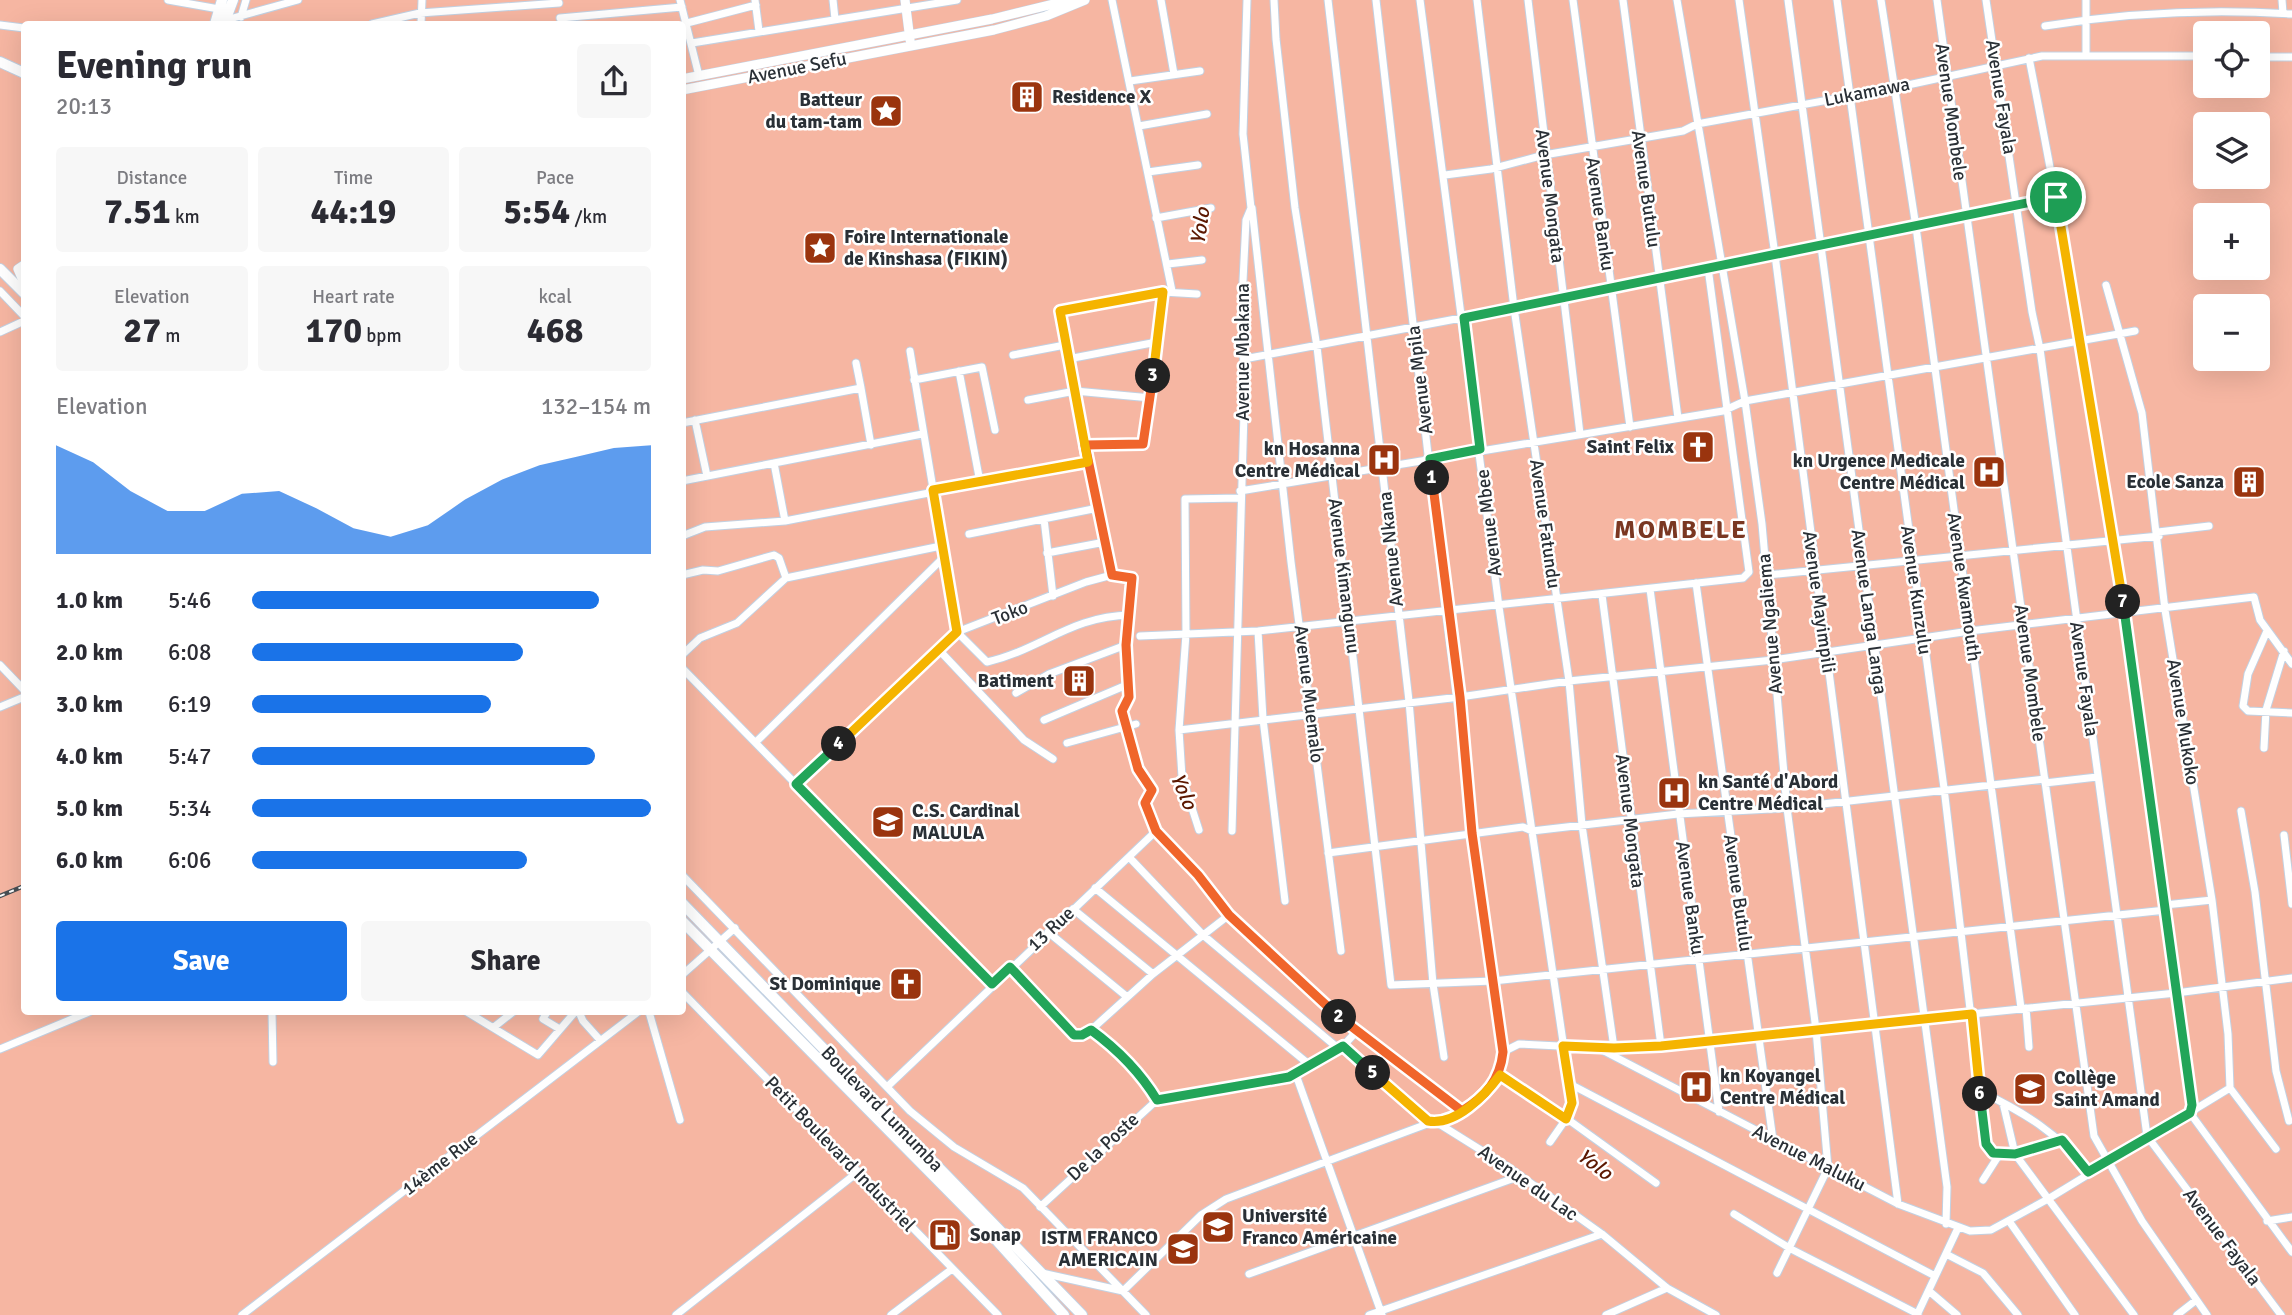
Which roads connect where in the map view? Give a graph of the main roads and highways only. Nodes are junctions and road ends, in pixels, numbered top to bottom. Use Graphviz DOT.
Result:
graph roads {
  1 [pos="233,0"];
  2 [pos="1070,0"];
  3 [pos="1085,0"];
  4 [pos="905,3"];
  5 [pos="225,21"];
  6 [pos="909,35"];
  7 [pos="911,46"];
  8 [pos="0,62"];
  9 [pos="21,72"];
  10 [pos="686,78"];
  11 [pos="686,89"];
  12 [pos="0,269"];
  13 [pos="21,290"];
  14 [pos="686,907"];
  15 [pos="686,925"];
  16 [pos="1064,1315"];
  17 [pos="1082,1315"];
  1 -- 5 [label="highway"];
  2 -- 6 [label="main road, Avenue Sefu"];
  3 -- 7 [label="main road, Avenue Sefu"];
  4 -- 6 [label="main road"];
  6 -- 7 [label="main road"];
  6 -- 10 [label="main road, Avenue Sefu"];
  7 -- 11 [label="main road, Avenue Sefu"];
  8 -- 9 [label="highway"];
  12 -- 13 [label="highway"];
  14 -- 17 [label="highway, Boulevard Lumumba"];
  15 -- 16 [label="highway, Boulevard Lumumba"];
}
